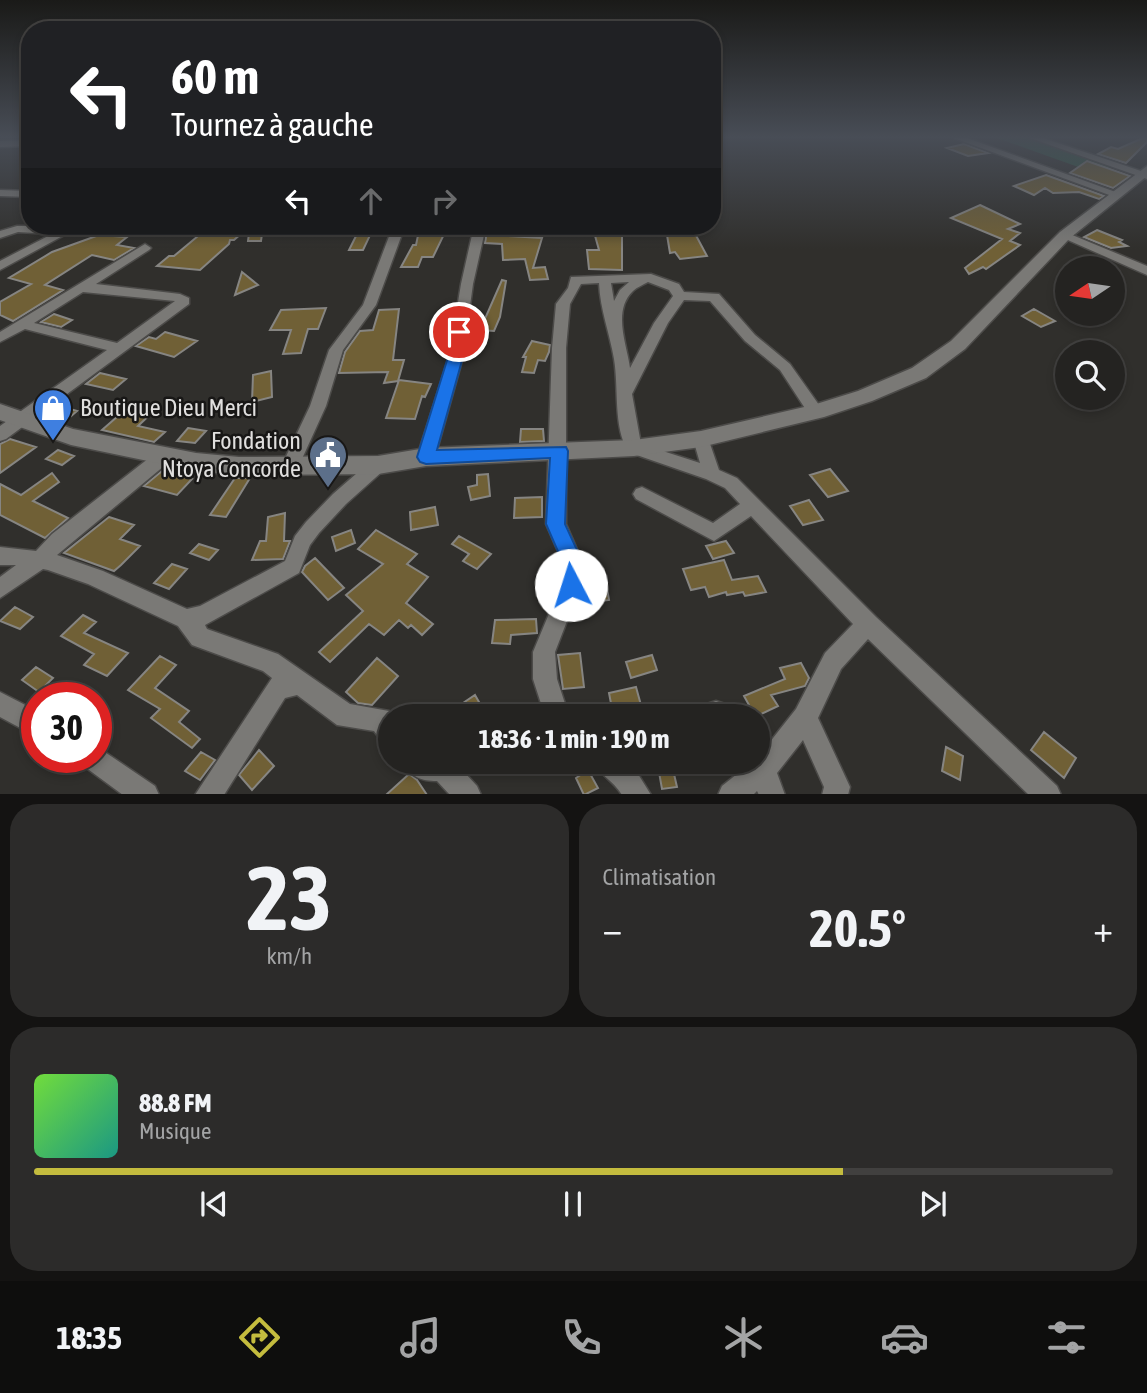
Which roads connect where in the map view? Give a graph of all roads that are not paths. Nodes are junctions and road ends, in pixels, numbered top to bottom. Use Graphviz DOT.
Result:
graph roads {
  1 [pos="1062,175"];
  2 [pos="1143,175"];
  3 [pos="1116,194"];
  4 [pos="21,229"];
  5 [pos="1065,234"];
  6 [pos="0,235"];
  7 [pos="57,235"];
  8 [pos="396,235"];
  9 [pos="478,235"];
  10 [pos="145,248"];
  11 [pos="0,266"];
  12 [pos="1147,271"];
  13 [pos="651,278"];
  14 [pos="606,281"];
  15 [pos="80,288"];
  16 [pos="680,296"];
  17 [pos="22,324"];
  18 [pos="615,337"];
  19 [pos="0,338"];
  20 [pos="119,348"];
  21 [pos="625,393"];
  22 [pos="0,412"];
  23 [pos="816,412"];
  24 [pos="20,420"];
  25 [pos="0,435"];
  26 [pos="701,439"];
  27 [pos="635,449"];
  28 [pos="559,451"];
  29 [pos="164,456"];
  30 [pos="426,457"];
  31 [pos="378,465"];
  32 [pos="290,467"];
  33 [pos="712,474"];
  34 [pos="642,494"];
  35 [pos="752,505"];
  36 [pos="0,556"];
  37 [pos="40,560"];
  38 [pos="0,589"];
  39 [pos="186,619"];
  40 [pos="868,624"];
  41 [pos="301,683"];
  42 [pos="0,704"];
  43 [pos="553,704"];
  44 [pos="21,716"];
  45 [pos="805,718"];
  46 [pos="378,720"];
  47 [pos="770,754"];
  48 [pos="112,770"];
  49 [pos="449,774"];
  50 [pos="624,774"];
  51 [pos="750,774"];
  52 [pos="763,774"];
  53 [pos="146,794"];
  54 [pos="208,794"];
  55 [pos="468,794"];
  56 [pos="638,794"];
  57 [pos="731,794"];
  58 [pos="772,794"];
  59 [pos="835,794"];
  60 [pos="1048,794"];
  1 -- 3 [label="street"];
  2 -- 3 [label="street"];
  3 -- 5 [label="street"];
  4 -- 6 [label="street"];
  5 -- 12 [label="street"];
  5 -- 23 [label="street"];
  7 -- 11 [label="street"];
  8 -- 32 [label="street"];
  9 -- 30 [label="street"];
  10 -- 15 [label="street"];
  13 -- 14 [label="street"];
  13 -- 16 [label="street"];
  13 -- 18 [label="street"];
  14 -- 18 [label="street"];
  14 -- 28 [label="street"];
  15 -- 17 [label="street"];
  15 -- 20 [label="street"];
  16 -- 21 [label="street"];
  16 -- 23 [label="street"];
  17 -- 19 [label="street"];
  17 -- 20 [label="street"];
  18 -- 21 [label="street"];
  20 -- 24 [label="street"];
  21 -- 27 [label="street"];
  22 -- 24 [label="street"];
  23 -- 26 [label="street"];
  24 -- 25 [label="street"];
  24 -- 29 [label="street"];
  26 -- 27 [label="street"];
  26 -- 33 [label="street"];
  27 -- 28 [label="street"];
  27 -- 33 [label="street"];
  28 -- 30 [label="street"];
  28 -- 43 [label="street"];
  29 -- 32 [label="street"];
  29 -- 37 [label="street"];
  30 -- 31 [label="street"];
  31 -- 32 [label="street"];
  31 -- 39 [label="street"];
  33 -- 35 [label="street"];
  34 -- 35 [label="street"];
  35 -- 40 [label="street"];
  36 -- 37 [label="street"];
  37 -- 38 [label="street"];
  37 -- 39 [label="street"];
  39 -- 41 [label="street"];
  40 -- 45 [label="street"];
  40 -- 60 [label="street"];
  41 -- 46 [label="street"];
  41 -- 54 [label="street"];
  42 -- 44 [label="street"];
  45 -- 47 [label="street"];
  45 -- 59 [label="street"];
  48 -- 53 [label="street"];
  49 -- 55 [label="street"];
  50 -- 56 [label="street"];
  51 -- 57 [label="street"];
  52 -- 58 [label="street"];
}
